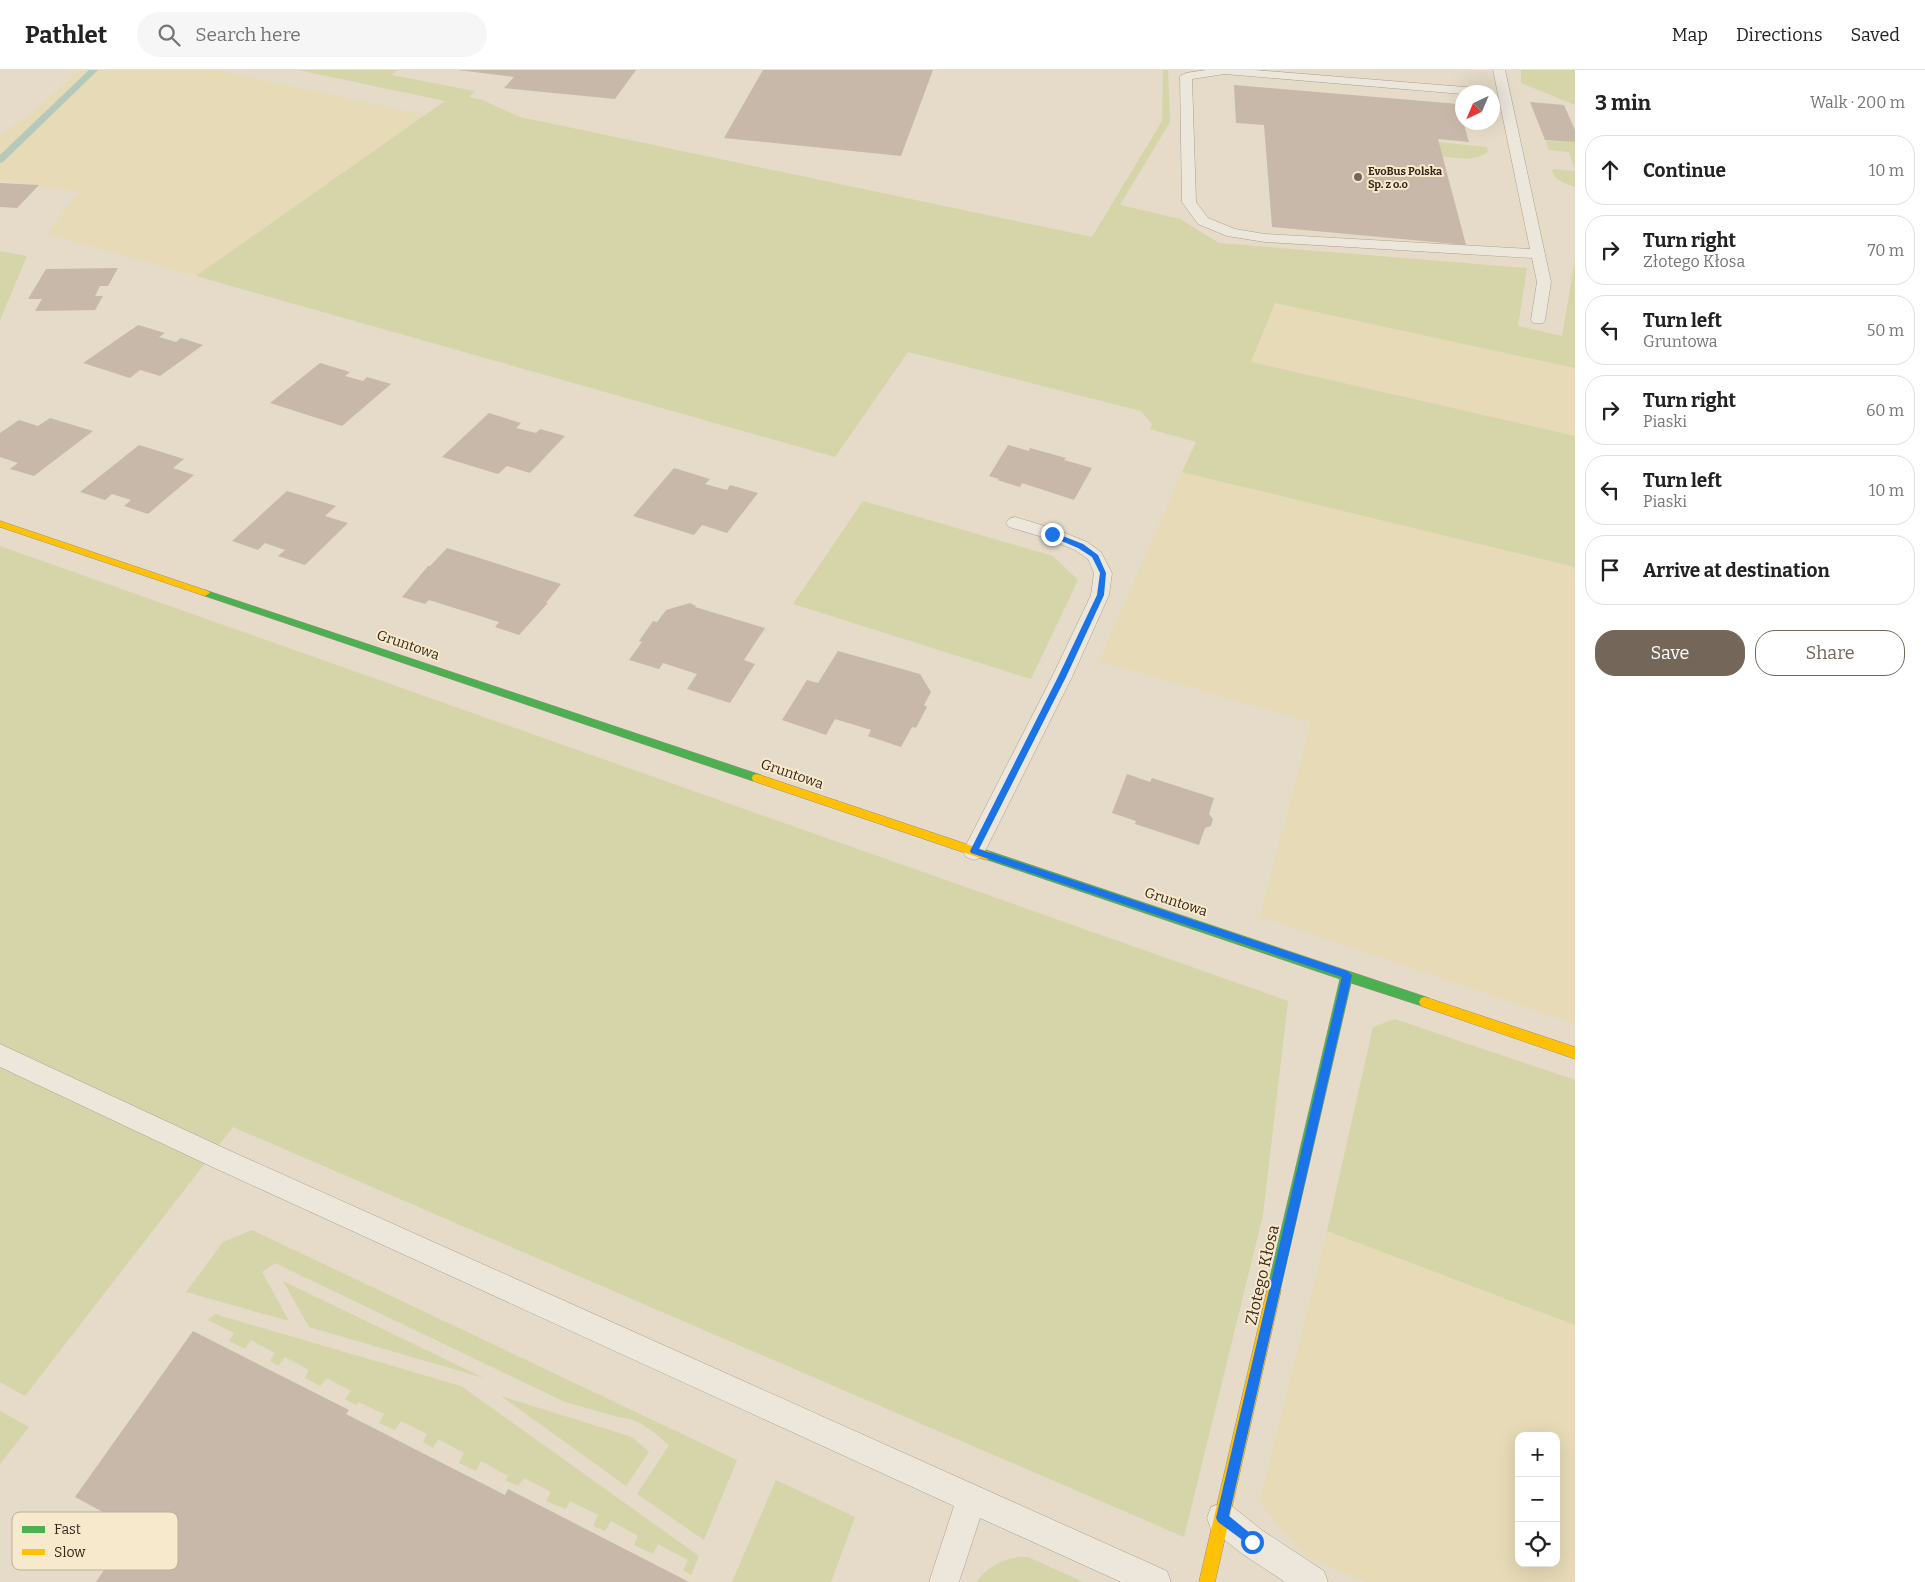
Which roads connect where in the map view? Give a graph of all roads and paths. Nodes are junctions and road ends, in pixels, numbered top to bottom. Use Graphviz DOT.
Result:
graph roads {
  1 [pos="1499,70"];
  2 [pos="1186,73"];
  3 [pos="1354,76"];
  4 [pos="1498,85"];
  5 [pos="1455,89"];
  6 [pos="1500,102"];
  7 [pos="1540,254"];
  8 [pos="1538,320"];
  9 [pos="1015,523"];
  10 [pos="0,524"];
  11 [pos="974,851"];
  12 [pos="1347,975"];
  13 [pos="1575,1053"];
  14 [pos="0,1055"];
  15 [pos="971,1498"];
  16 [pos="1222,1518"];
  17 [pos="944,1582"];
  18 [pos="1156,1582"];
  19 [pos="1207,1582"];
  20 [pos="1313,1582"];
  1 -- 4 [label="lane"];
  2 -- 3 [label="lane"];
  2 -- 7 [label="lane"];
  3 -- 5 [label="lane"];
  6 -- 7 [label="lane"];
  7 -- 8 [label="lane"];
  9 -- 11 [label="lane"];
  10 -- 11 [label="street, Gruntowa"];
  11 -- 12 [label="street, Gruntowa"];
  12 -- 13 [label="street, Gruntowa"];
  12 -- 16 [label="street, Złotego Kłosa"];
  14 -- 15 [label="lane"];
  15 -- 17 [label="lane"];
  15 -- 18 [label="lane"];
  16 -- 19 [label="street, Złotego Kłosa"];
  16 -- 20 [label="lane"];
}
